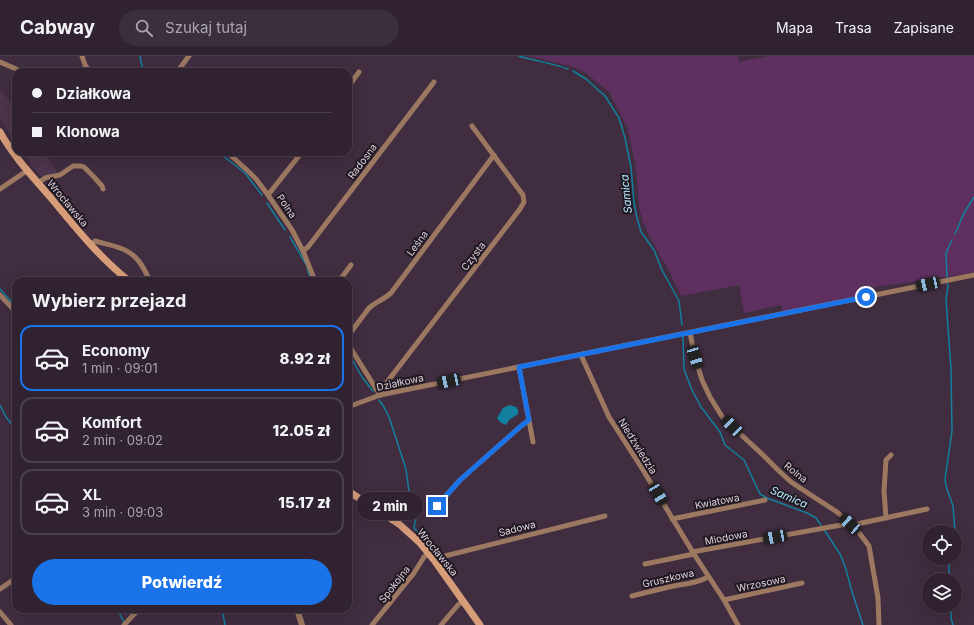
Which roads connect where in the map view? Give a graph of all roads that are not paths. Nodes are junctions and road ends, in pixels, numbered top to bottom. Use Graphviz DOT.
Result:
graph roads {
  1 [pos="82,56"];
  2 [pos="189,56"];
  3 [pos="0,62"];
  4 [pos="14,68"];
  5 [pos="87,68"];
  6 [pos="180,68"];
  7 [pos="359,72"];
  8 [pos="352,82"];
  9 [pos="434,82"];
  10 [pos="472,126"];
  11 [pos="0,132"];
  12 [pos="12,151"];
  13 [pos="494,155"];
  14 [pos="16,156"];
  15 [pos="299,156"];
  16 [pos="234,157"];
  17 [pos="28,170"];
  18 [pos="38,183"];
  19 [pos="0,189"];
  20 [pos="103,189"];
  21 [pos="268,195"];
  22 [pos="91,244"];
  23 [pos="303,251"];
  24 [pos="351,265"];
  25 [pos="974,275"];
  26 [pos="124,277"];
  27 [pos="148,277"];
  28 [pos="313,277"];
  29 [pos="342,277"];
  30 [pos="0,295"];
  31 [pos="12,308"];
  32 [pos="352,331"];
  33 [pos="690,333"];
  34 [pos="352,350"];
  35 [pos="581,354"];
  36 [pos="519,367"];
  37 [pos="380,395"];
  38 [pos="352,406"];
  39 [pos="529,420"];
  40 [pos="533,442"];
  41 [pos="891,455"];
  42 [pos="352,494"];
  43 [pos="765,500"];
  44 [pos="437,506"];
  45 [pos="927,509"];
  46 [pos="605,516"];
  47 [pos="886,518"];
  48 [pos="672,519"];
  49 [pos="850,524"];
  50 [pos="429,553"];
  51 [pos="693,553"];
  52 [pos="434,560"];
  53 [pos="646,564"];
  54 [pos="708,577"];
  55 [pos="12,581"];
  56 [pos="802,583"];
  57 [pos="0,589"];
  58 [pos="632,596"];
  59 [pos="724,600"];
  60 [pos="463,601"];
  61 [pos="0,612"];
  62 [pos="135,613"];
  63 [pos="298,613"];
  64 [pos="11,625"];
  65 [pos="124,625"];
  66 [pos="302,625"];
  67 [pos="372,625"];
  68 [pos="441,625"];
  69 [pos="480,625"];
  70 [pos="738,625"];
  71 [pos="879,625"];
  1 -- 5 [label="street"];
  2 -- 6 [label="street"];
  3 -- 4 [label="street"];
  7 -- 8 [label="street"];
  9 -- 23 [label="street, Radosna"];
  10 -- 13 [label="street, Czysta"];
  11 -- 12 [label="main road, Wrocławska"];
  13 -- 32 [label="street, Leśna"];
  13 -- 37 [label="street, Czysta"];
  14 -- 17 [label="main road, Wrocławska"];
  15 -- 21 [label="street"];
  16 -- 21 [label="street, Polna"];
  17 -- 18 [label="main road, Wrocławska"];
  17 -- 19 [label="street"];
  18 -- 20 [label="street"];
  18 -- 22 [label="main road, Wrocławska"];
  21 -- 23 [label="street, Polna"];
  22 -- 26 [label="main road, Wrocławska"];
  22 -- 27 [label="street"];
  23 -- 28 [label="street, Polna"];
  24 -- 29 [label="street"];
  25 -- 33 [label="street, Działkowa"];
  30 -- 31 [label="street"];
  33 -- 35 [label="street, Działkowa"];
  33 -- 49 [label="street, Rolna"];
  34 -- 37 [label="street"];
  35 -- 36 [label="street, Działkowa"];
  35 -- 48 [label="street, Niedźwiedzia"];
  36 -- 37 [label="street, Działkowa"];
  36 -- 39 [label="street"];
  37 -- 38 [label="street, Działkowa"];
  39 -- 40 [label="street"];
  39 -- 44 [label="street"];
  41 -- 47 [label="street"];
  42 -- 50 [label="main road, Wrocławska"];
  43 -- 48 [label="street, Kwiatowa"];
  45 -- 47 [label="street, Miodowa"];
  46 -- 52 [label="street, Sadowa"];
  47 -- 49 [label="street, Miodowa"];
  48 -- 51 [label="street, Niedźwiedzia"];
  49 -- 51 [label="street, Miodowa"];
  49 -- 71 [label="street, Rolna"];
  50 -- 52 [label="main road, Wrocławska"];
  50 -- 67 [label="street, Spokojna"];
  51 -- 53 [label="street, Miodowa"];
  51 -- 54 [label="street, Niedźwiedzia"];
  52 -- 60 [label="main road, Wrocławska"];
  54 -- 58 [label="street, Gruszkowa"];
  54 -- 59 [label="street, Niedźwiedzia"];
  55 -- 57 [label="street"];
  56 -- 59 [label="street, Wrzosowa"];
  59 -- 70 [label="street, Niedźwiedzia"];
  60 -- 68 [label="street"];
  60 -- 69 [label="main road, Wrocławska"];
  61 -- 64 [label="street"];
  62 -- 65 [label="street"];
  63 -- 66 [label="street"];
}
